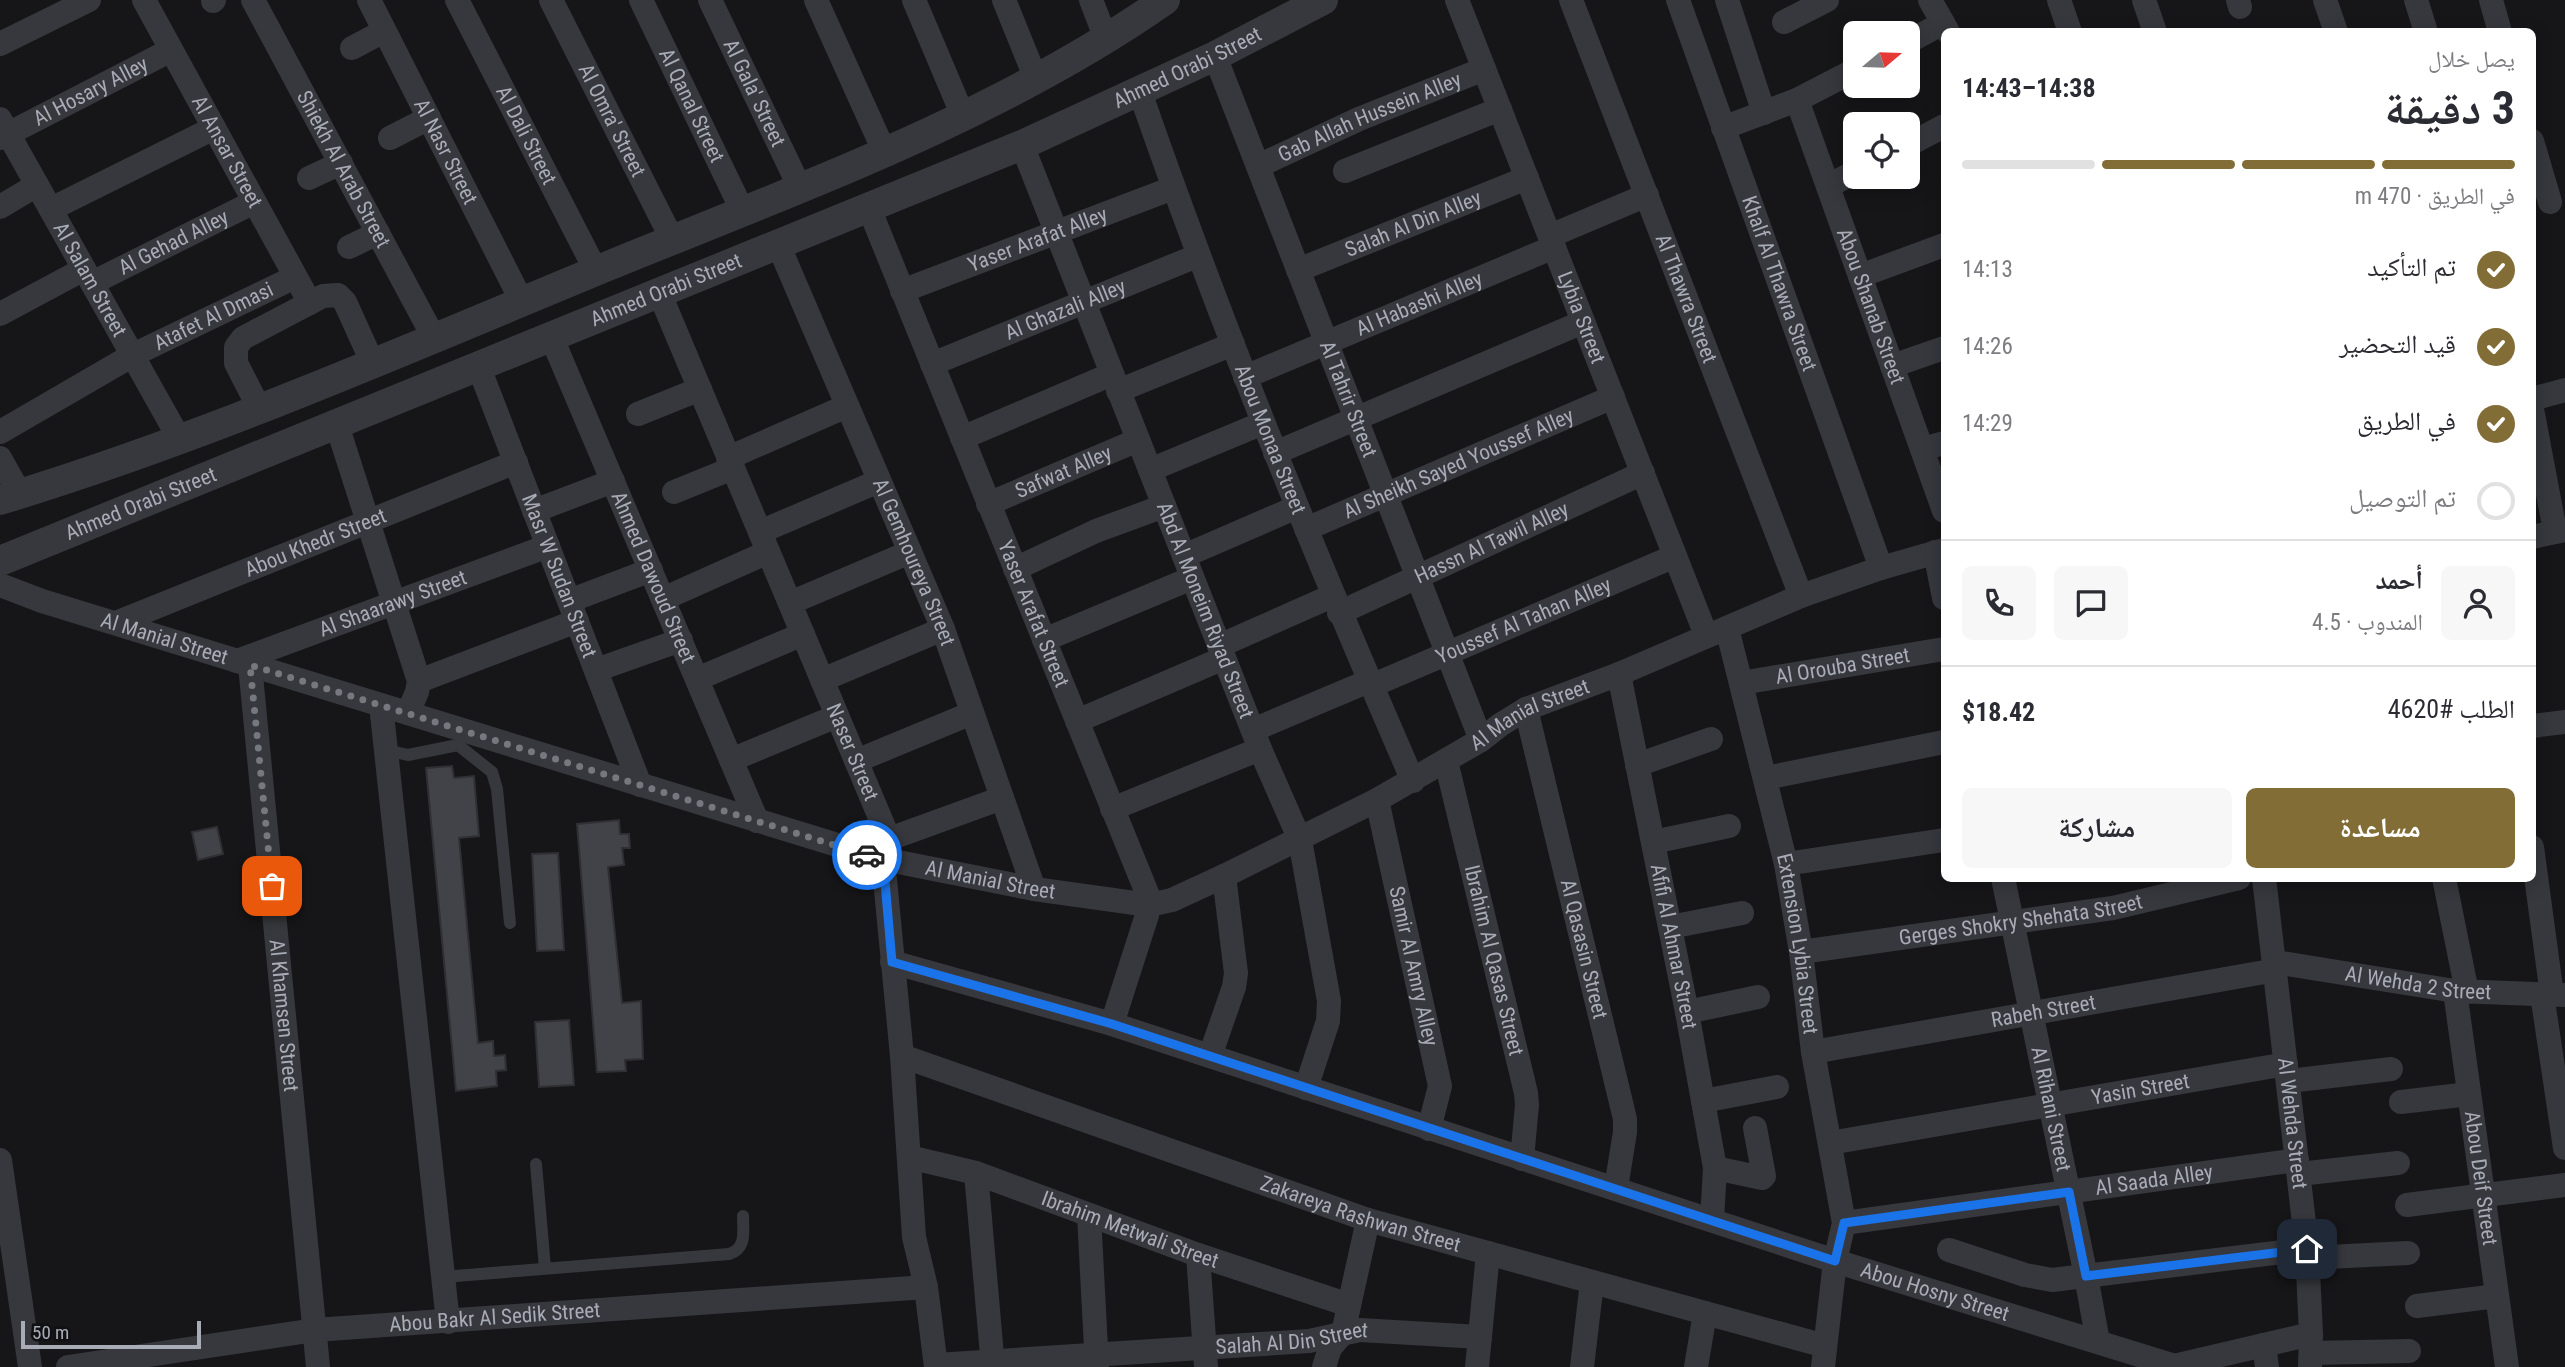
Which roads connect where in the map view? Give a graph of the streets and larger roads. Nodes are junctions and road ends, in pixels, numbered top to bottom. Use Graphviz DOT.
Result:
graph roads {
  1 [pos="89,0"];
  2 [pos="144,0"];
  3 [pos="253,0"];
  4 [pos="369,0"];
  5 [pos="457,0"];
  6 [pos="551,0"];
  7 [pos="641,0"];
  8 [pos="710,0"];
  9 [pos="816,0"];
  10 [pos="914,0"];
  11 [pos="1004,0"];
  12 [pos="1091,0"];
  13 [pos="1323,0"];
  14 [pos="1457,0"];
  15 [pos="1571,0"];
  16 [pos="1678,0"];
  17 [pos="1727,0"];
  18 [pos="1828,0"];
  19 [pos="1930,0"];
  20 [pos="2059,0"];
  21 [pos="2144,0"];
  22 [pos="2325,0"];
  23 [pos="2416,0"];
  24 [pos="2491,0"];
  25 [pos="1157,3"];
  26 [pos="1281,11"];
  27 [pos="1784,22"];
  28 [pos="1946,27"];
  29 [pos="2069,28"];
  30 [pos="2154,28"];
  31 [pos="2335,28"];
  32 [pos="2425,28"];
  33 [pos="2499,28"];
  34 [pos="1941,29"];
  35 [pos="384,31"];
  36 [pos="1920,37"];
  37 [pos="1106,39"];
  38 [pos="0,44"];
  39 [pos="352,48"];
  40 [pos="172,50"];
  41 [pos="1215,56"];
  42 [pos="1484,69"];
  43 [pos="1843,76"];
  44 [pos="1037,79"];
  45 [pos="1140,92"];
  46 [pos="1797,100"];
  47 [pos="1500,109"];
  48 [pos="1764,113"];
  49 [pos="963,116"];
  50 [pos="429,118"];
  51 [pos="214,128"];
  52 [pos="1723,128"];
  53 [pos="1941,128"];
  54 [pos="3,130"];
  55 [pos="390,138"];
  56 [pos="1920,139"];
  57 [pos="1021,145"];
  58 [pos="884,151"];
  59 [pos="2536,151"];
  60 [pos="341,163"];
  61 [pos="1258,166"];
  62 [pos="1345,171"];
  63 [pos="310,178"];
  64 [pos="1527,178"];
  65 [pos="1843,178"];
  66 [pos="37,185"];
  67 [pos="1828,186"];
  68 [pos="799,187"];
  69 [pos="1173,188"];
  70 [pos="1647,195"];
  71 [pos="2555,201"];
  72 [pos="254,202"];
  73 [pos="0,207"];
  74 [pos="869,208"];
  75 [pos="51,209"];
  76 [pos="742,210"];
  77 [pos="1056,232"];
  78 [pos="378,233"];
  79 [pos="672,239"];
  80 [pos="1552,241"];
  81 [pos="778,244"];
  82 [pos="1941,246"];
  83 [pos="349,247"];
  84 [pos="1197,256"];
  85 [pos="1298,270"];
  86 [pos="596,271"];
  87 [pos="88,276"];
  88 [pos="1860,276"];
  89 [pos="295,277"];
  90 [pos="902,291"];
  91 [pos="659,292"];
  92 [pos="522,302"];
  93 [pos="310,303"];
  94 [pos="1084,303"];
  95 [pos="0,314"];
  96 [pos="1583,322"];
  97 [pos="551,335"];
  98 [pos="434,338"];
  99 [pos="1327,343"];
  100 [pos="1233,344"];
  101 [pos="1941,349"];
  102 [pos="132,355"];
  103 [pos="373,364"];
  104 [pos="478,365"];
  105 [pos="932,365"];
  106 [pos="1892,366"];
  107 [pos="1245,377"];
  108 [pos="1115,382"];
  109 [pos="700,389"];
  110 [pos="2565,390"];
  111 [pos="1613,397"];
  112 [pos="2536,398"];
  113 [pos="847,406"];
  114 [pos="260,410"];
  115 [pos="638,414"];
  116 [pos="1356,418"];
  117 [pos="336,422"];
  118 [pos="1264,423"];
  119 [pos="0,432"];
  120 [pos="2536,435"];
  121 [pos="962,438"];
  122 [pos="180,440"];
  123 [pos="1138,440"];
  124 [pos="1933,446"];
  125 [pos="1275,453"];
  126 [pos="0,458"];
  127 [pos="516,462"];
  128 [pos="731,463"];
  129 [pos="1150,470"];
  130 [pos="1643,473"];
  131 [pos="613,481"];
  132 [pos="879,481"];
  133 [pos="674,492"];
  134 [pos="1385,494"];
  135 [pos="1941,494"];
  136 [pos="10,497"];
  137 [pos="988,504"];
  138 [pos="1164,506"];
  139 [pos="534,511"];
  140 [pos="1301,518"];
  141 [pos="368,522"];
  142 [pos="2551,533"];
  143 [pos="764,542"];
  144 [pos="548,546"];
  145 [pos="1940,551"];
  146 [pos="909,552"];
  147 [pos="1675,556"];
  148 [pos="0,561"];
  149 [pos="1188,567"];
  150 [pos="1881,568"];
  151 [pos="1015,569"];
  152 [pos="651,570"];
  153 [pos="1417,576"];
  154 [pos="0,585"];
  155 [pos="1801,596"];
  156 [pos="663,599"];
  157 [pos="394,603"];
  158 [pos="789,603"];
  159 [pos="1336,604"];
  160 [pos="573,611"];
  161 [pos="116,623"];
  162 [pos="943,629"];
  163 [pos="1717,631"];
  164 [pos="803,634"];
  165 [pos="681,640"];
  166 [pos="1044,640"];
  167 [pos="1941,650"];
  168 [pos="1222,652"];
  169 [pos="1447,652"];
  170 [pos="244,663"];
  171 [pos="596,670"];
  172 [pos="1619,674"];
  173 [pos="697,680"];
  174 [pos="822,680"];
  175 [pos="419,681"];
  176 [pos="1370,683"];
  177 [pos="1741,683"];
  178 [pos="381,705"];
  179 [pos="1526,709"];
  180 [pos="408,713"];
  181 [pos="972,713"];
  182 [pos="837,716"];
  183 [pos="1077,721"];
  184 [pos="2565,722"];
  185 [pos="2536,726"];
  186 [pos="1712,739"];
  187 [pos="1256,740"];
  188 [pos="1481,740"];
  189 [pos="1941,742"];
  190 [pos="731,760"];
  191 [pos="856,761"];
  192 [pos="1446,761"];
  193 [pos="1637,765"];
  194 [pos="1766,778"];
  195 [pos="1413,781"];
  196 [pos="640,785"];
  197 [pos="1002,798"];
  198 [pos="1377,800"];
  199 [pos="1112,809"];
  200 [pos="757,821"];
  201 [pos="1729,826"];
  202 [pos="1300,840"];
  203 [pos="1941,840"];
  204 [pos="1653,842"];
  205 [pos="886,849"];
  206 [pos="1786,864"];
  207 [pos="1224,876"];
  208 [pos="2536,876"];
  209 [pos="2004,882"];
  210 [pos="2222,882"];
  211 [pos="2264,882"];
  212 [pos="2445,882"];
  213 [pos="1034,889"];
  214 [pos="1149,905"];
  215 [pos="1742,912"];
  216 [pos="2012,923"];
  217 [pos="1670,927"];
  218 [pos="1801,952"];
  219 [pos="892,962"];
  220 [pos="2275,966"];
  221 [pos="2461,991"];
  222 [pos="2553,995"];
  223 [pos="1758,997"];
  224 [pos="1687,1012"];
  225 [pos="2031,1013"];
  226 [pos="1112,1024"];
  227 [pos="1814,1052"];
  228 [pos="902,1056"];
  229 [pos="1210,1056"];
  230 [pos="2391,1069"];
  231 [pos="2288,1072"];
  232 [pos="1777,1087"];
  233 [pos="1306,1088"];
  234 [pos="2469,1094"];
  235 [pos="1703,1101"];
  236 [pos="2401,1102"];
  237 [pos="2050,1104"];
  238 [pos="1755,1128"];
  239 [pos="1429,1129"];
  240 [pos="1830,1143"];
  241 [pos="2565,1148"];
  242 [pos="909,1157"];
  243 [pos="1522,1159"];
  244 [pos="0,1160"];
  245 [pos="2398,1163"];
  246 [pos="2298,1167"];
  247 [pos="1715,1168"];
  248 [pos="976,1173"];
  249 [pos="2565,1185"];
  250 [pos="1616,1188"];
  251 [pos="2069,1192"];
  252 [pos="2483,1195"];
  253 [pos="2407,1205"];
  254 [pos="1089,1215"];
  255 [pos="4,1220"];
  256 [pos="1368,1220"];
  257 [pos="1712,1220"];
  258 [pos="1844,1223"];
  259 [pos="1949,1250"];
  260 [pos="1488,1253"];
  261 [pos="2307,1253"];
  262 [pos="2408,1253"];
  263 [pos="1198,1255"];
  264 [pos="1835,1261"];
  265 [pos="2086,1276"];
  266 [pos="1592,1282"];
  267 [pos="926,1287"];
  268 [pos="2497,1296"];
  269 [pos="1349,1305"];
  270 [pos="2417,1306"];
  271 [pos="1705,1313"];
  272 [pos="11,1314"];
  273 [pos="448,1322"];
  274 [pos="314,1330"];
  275 [pos="1343,1333"];
  276 [pos="1480,1337"];
  277 [pos="2098,1342"];
  278 [pos="2310,1351"];
  279 [pos="2409,1351"];
  280 [pos="2265,1356"];
  281 [pos="1206,1357"];
  282 [pos="1097,1361"];
  283 [pos="1825,1361"];
  284 [pos="993,1364"];
  285 [pos="936,1366"];
  286 [pos="2176,1366"];
  287 [pos="30,1367"];
  288 [pos="68,1367"];
  289 [pos="318,1367"];
  290 [pos="1324,1367"];
  291 [pos="1477,1367"];
  292 [pos="1582,1367"];
  293 [pos="1696,1367"];
  294 [pos="2507,1367"];
  1 -- 38 [label="street"];
  2 -- 40 [label="street, Al Ansar Street"];
  3 -- 60 [label="street, Shiekh Al Arab Street"];
  4 -- 35 [label="street, Al Nasr Street"];
  5 -- 86 [label="street, Al Dali Street"];
  6 -- 79 [label="street, Al Omra' Street"];
  7 -- 76 [label="street, Al Qanal Street"];
  8 -- 68 [label="street, Al Gala' Street"];
  9 -- 58 [label="street"];
  10 -- 49 [label="street"];
  11 -- 44 [label="street"];
  12 -- 37 [label="street"];
  13 -- 26 [label="street, Ahmed Orabi Street"];
  14 -- 42 [label="street, Lybia Street"];
  15 -- 70 [label="street, Al Thawra Street"];
  16 -- 52 [label="street, Khalf Al Thawra Street"];
  17 -- 48 [label="street"];
  18 -- 27 [label="street"];
  19 -- 28 [label="street"];
  20 -- 29 [label="street"];
  21 -- 30 [label="street"];
  22 -- 31 [label="street"];
  23 -- 32 [label="street"];
  24 -- 33 [label="street"];
  25 -- 37 [label="street, Ahmed Orabi Street"];
  26 -- 41 [label="street, Ahmed Orabi Street"];
  34 -- 36 [label="street"];
  35 -- 39 [label="street"];
  35 -- 50 [label="street, Al Nasr Street"];
  37 -- 44 [label="street, Ahmed Orabi Street"];
  40 -- 51 [label="street, Al Ansar Street"];
  40 -- 54 [label="street, Al Hosary Alley"];
  41 -- 45 [label="street, Ahmed Orabi Street"];
  41 -- 61 [label="street, Al Tahrir Street"];
  42 -- 47 [label="street, Lybia Street"];
  42 -- 61 [label="street, Gab Allah Hussein Alley"];
  43 -- 46 [label="street"];
  44 -- 49 [label="street, Ahmed Orabi Street"];
  45 -- 57 [label="street, Ahmed Orabi Street"];
  45 -- 69 [label="street, Abou Monaa Street"];
  46 -- 48 [label="street"];
  46 -- 67 [label="street, Abou Shanab Street"];
  47 -- 62 [label="street"];
  47 -- 64 [label="street, Lybia Street"];
  48 -- 52 [label="street"];
  49 -- 58 [label="street, Ahmed Orabi Street"];
  50 -- 55 [label="street"];
  50 -- 92 [label="street, Al Nasr Street"];
  51 -- 72 [label="street, Al Ansar Street"];
  51 -- 75 [label="street"];
  52 -- 150 [label="street, Khalf Al Thawra Street"];
  53 -- 56 [label="street"];
  54 -- 66 [label="street, Al Salam Street"];
  57 -- 74 [label="street, Ahmed Orabi Street"];
  57 -- 77 [label="street, Abd Al Moneim Riyad Street"];
  58 -- 68 [label="street, Ahmed Orabi Street"];
  59 -- 71 [label="street"];
  60 -- 63 [label="street"];
  60 -- 78 [label="street, Shiekh Al Arab Street"];
  61 -- 85 [label="street, Al Tahrir Street"];
  64 -- 80 [label="street, Lybia Street"];
  64 -- 85 [label="street, Salah Al Din Alley"];
  65 -- 67 [label="street"];
  66 -- 73 [label="street"];
  66 -- 75 [label="street, Al Salam Street"];
  67 -- 88 [label="street, Abou Shanab Street"];
  68 -- 76 [label="street, Ahmed Orabi Street"];
  69 -- 77 [label="street, Yaser Arafat Alley"];
  69 -- 84 [label="street, Abou Monaa Street"];
  70 -- 80 [label="street, Al Habashi Alley"];
  70 -- 155 [label="street, Al Thawra Street"];
  72 -- 87 [label="street, Al Gehad Alley"];
  72 -- 89 [label="street, Al Ansar Street"];
  74 -- 81 [label="street, Ahmed Orabi Street"];
  74 -- 90 [label="street, Yaser Arafat Street"];
  75 -- 87 [label="street, Al Salam Street"];
  76 -- 79 [label="street, Ahmed Orabi Street"];
  77 -- 90 [label="street, Yaser Arafat Alley"];
  77 -- 94 [label="street, Abd Al Moneim Riyad Street"];
  78 -- 83 [label="street"];
  78 -- 98 [label="street, Shiekh Al Arab Street"];
  79 -- 86 [label="street, Ahmed Orabi Street"];
  80 -- 96 [label="street, Lybia Street"];
  80 -- 99 [label="street, Al Habashi Alley"];
  81 -- 91 [label="street, Ahmed Orabi Street"];
  81 -- 113 [label="street, Al Gemhoureya Street"];
  82 -- 88 [label="street"];
  84 -- 94 [label="street, Al Ghazali Alley"];
  84 -- 100 [label="street, Abou Monaa Street"];
  85 -- 99 [label="street, Al Tahrir Street"];
  86 -- 92 [label="street, Ahmed Orabi Street"];
  87 -- 95 [label="street, Al Gehad Alley"];
  87 -- 102 [label="street, Al Salam Street"];
  88 -- 106 [label="street, Abou Shanab Street"];
  89 -- 93 [label="street, Al Ansar Street"];
  89 -- 102 [label="street, Atafet Al Dmasi"];
  90 -- 105 [label="street, Yaser Arafat Street"];
  91 -- 97 [label="street, Ahmed Orabi Street"];
  91 -- 109 [label="street, Naser Street"];
  92 -- 98 [label="street, Ahmed Orabi Street"];
  93 -- 103 [label="street"];
  93 -- 114 [label="street"];
  94 -- 105 [label="street, Al Ghazali Alley"];
  94 -- 108 [label="street, Abd Al Moneim Riyad Street"];
  96 -- 111 [label="street, Lybia Street"];
  96 -- 116 [label="street"];
  97 -- 104 [label="street, Ahmed Orabi Street"];
  97 -- 131 [label="street, Ahmed Dawoud Street"];
  98 -- 103 [label="street, Ahmed Orabi Street"];
  99 -- 107 [label="street, Al Habashi Alley"];
  99 -- 116 [label="street, Al Tahrir Street"];
  100 -- 107 [label="street, Abou Monaa Street"];
  100 -- 108 [label="street"];
  101 -- 106 [label="street"];
  102 -- 119 [label="street, Atafet Al Dmasi"];
  102 -- 122 [label="street, Al Salam Street"];
  103 -- 114 [label="street, Ahmed Orabi Street"];
  104 -- 117 [label="street, Ahmed Orabi Street"];
  104 -- 127 [label="street, Masr W Sudan Street"];
  105 -- 121 [label="street, Yaser Arafat Street"];
  106 -- 124 [label="street, Abou Shanab Street"];
  107 -- 118 [label="street, Abou Monaa Street"];
  108 -- 121 [label="street"];
  108 -- 123 [label="street, Abd Al Moneim Riyad Street"];
  109 -- 115 [label="street"];
  109 -- 128 [label="street, Naser Street"];
  110 -- 112 [label="street"];
  111 -- 130 [label="street, Lybia Street"];
  111 -- 134 [label="street, Al Sheikh Sayed Youssef Alley"];
  113 -- 128 [label="street"];
  113 -- 132 [label="street, Al Gemhoureya Street"];
  114 -- 122 [label="street, Ahmed Orabi Street"];
  116 -- 125 [label="street"];
  116 -- 134 [label="street, Al Tahrir Street"];
  117 -- 141 [label="street"];
  117 -- 148 [label="street, Ahmed Orabi Street"];
  118 -- 125 [label="street, Abou Monaa Street"];
  118 -- 129 [label="street"];
  120 -- 142 [label="street"];
  121 -- 137 [label="street, Yaser Arafat Street"];
  122 -- 136 [label="street, Ahmed Orabi Street"];
  123 -- 129 [label="street, Abd Al Moneim Riyad Street"];
  123 -- 137 [label="street, Safwat Alley"];
  124 -- 135 [label="street, Abou Shanab Street"];
  125 -- 140 [label="street, Abou Monaa Street"];
  126 -- 136 [label="street"];
  127 -- 139 [label="street, Masr W Sudan Street"];
  127 -- 141 [label="street, Abou Khedr Street"];
  128 -- 133 [label="street"];
  128 -- 143 [label="street, Naser Street"];
  129 -- 138 [label="street, Abd Al Moneim Riyad Street"];
  130 -- 147 [label="street, Lybia Street"];
  130 -- 153 [label="street, Hassn Al Tawil Alley"];
  131 -- 139 [label="street"];
  131 -- 152 [label="street, Ahmed Dawoud Street"];
  132 -- 143 [label="street"];
  132 -- 146 [label="street, Al Gemhoureya Street"];
  134 -- 140 [label="street, Al Sheikh Sayed Youssef Alley"];
  134 -- 153 [label="street, Al Tahrir Street"];
  137 -- 151 [label="street, Yaser Arafat Street"];
  138 -- 149 [label="street, Abd Al Moneim Riyad Street"];
  138 -- 151 [label="street"];
  139 -- 144 [label="street, Masr W Sudan Street"];
  140 -- 149 [label="street, Al Sheikh Sayed Youssef Alley"];
  140 -- 159 [label="street, Abou Monaa Street"];
  141 -- 157 [label="street"];
  141 -- 161 [label="street, Abou Khedr Street"];
  143 -- 156 [label="street"];
  143 -- 158 [label="street, Naser Street"];
  144 -- 157 [label="street, Al Shaarawy Street"];
  144 -- 160 [label="street, Masr W Sudan Street"];
  145 -- 150 [label="street, Al Manial Street"];
  146 -- 158 [label="street"];
  146 -- 162 [label="street, Al Gemhoureya Street"];
  147 -- 163 [label="street, Lybia Street"];
  147 -- 169 [label="street, Youssef Al Tahan Alley"];
  149 -- 166 [label="street, Al Sheikh Sayed Youssef Alley"];
  149 -- 168 [label="street, Abd Al Moneim Riyad Street"];
  150 -- 155 [label="street, Al Manial Street"];
  151 -- 166 [label="street, Yaser Arafat Street"];
  152 -- 156 [label="street, Ahmed Dawoud Street"];
  152 -- 160 [label="street"];
  153 -- 159 [label="street, Hassn Al Tawil Alley"];
  153 -- 169 [label="street, Al Tahrir Street"];
  154 -- 161 [label="street, Al Manial Street"];
  155 -- 163 [label="street, Al Manial Street"];
  156 -- 165 [label="street, Ahmed Dawoud Street"];
  157 -- 170 [label="street, Al Shaarawy Street"];
  157 -- 175 [label="street"];
  158 -- 164 [label="street, Naser Street"];
  159 -- 168 [label="street, Hassn Al Tawil Alley"];
  159 -- 176 [label="street, Abou Monaa Street"];
  160 -- 171 [label="street, Masr W Sudan Street"];
  160 -- 175 [label="street"];
  161 -- 170 [label="street, Al Manial Street"];
  162 -- 174 [label="street"];
  162 -- 181 [label="street, Al Gemhoureya Street"];
  163 -- 172 [label="street, Al Manial Street"];
  163 -- 177 [label="street, Extension Lybia Street"];
  164 -- 173 [label="street"];
  164 -- 174 [label="street, Naser Street"];
  165 -- 171 [label="street"];
  165 -- 173 [label="street, Ahmed Dawoud Street"];
  166 -- 183 [label="street, Yaser Arafat Street"];
  167 -- 177 [label="street, Al Orouba Street"];
  168 -- 183 [label="street, Hassn Al Tawil Alley"];
  168 -- 187 [label="street, Abd Al Moneim Riyad Street"];
  169 -- 176 [label="street, Youssef Al Tahan Alley"];
  169 -- 188 [label="street, Al Tahrir Street"];
  170 -- 178 [label="street, Al Manial Street"];
  170 -- 274 [label="street, Al Khamsen Street"];
  171 -- 196 [label="street, Masr W Sudan Street"];
  172 -- 179 [label="street, Al Manial Street"];
  172 -- 193 [label="street, Afifi Al Ahmar Street"];
  173 -- 190 [label="street, Ahmed Dawoud Street"];
  174 -- 182 [label="street, Naser Street"];
  175 -- 180 [label="street"];
  176 -- 187 [label="street, Youssef Al Tahan Alley"];
  176 -- 195 [label="street, Abou Monaa Street"];
  177 -- 194 [label="street, Extension Lybia Street"];
  178 -- 180 [label="street, Al Manial Street"];
  178 -- 273 [label="street"];
  179 -- 188 [label="street, Al Manial Street"];
  179 -- 250 [label="street, Al Qasasin Street"];
  180 -- 196 [label="street, Al Manial Street"];
  181 -- 191 [label="street"];
  181 -- 197 [label="street, Al Gemhoureya Street"];
  182 -- 190 [label="street"];
  182 -- 191 [label="street, Naser Street"];
  183 -- 199 [label="street, Yaser Arafat Street"];
  184 -- 185 [label="street"];
  186 -- 193 [label="street"];
  187 -- 199 [label="street, Youssef Al Tahan Alley"];
  187 -- 202 [label="street, Abd Al Moneim Riyad Street"];
  188 -- 192 [label="street, Al Manial Street"];
  189 -- 194 [label="street"];
  190 -- 200 [label="street, Ahmed Dawoud Street"];
  191 -- 205 [label="street, Naser Street"];
  192 -- 195 [label="street, Al Manial Street"];
  192 -- 243 [label="street, Ibrahim Al Qasas Street"];
  193 -- 204 [label="street, Afifi Al Ahmar Street"];
  194 -- 206 [label="street, Extension Lybia Street"];
  195 -- 198 [label="street, Al Manial Street"];
  196 -- 200 [label="street, Al Manial Street"];
  197 -- 205 [label="street"];
  197 -- 213 [label="street, Al Gemhoureya Street"];
  198 -- 202 [label="street, Al Manial Street"];
  198 -- 239 [label="street, Samir Al Amry Alley"];
  199 -- 214 [label="street, Yaser Arafat Street"];
  200 -- 205 [label="street, Al Manial Street"];
  201 -- 204 [label="street"];
  202 -- 207 [label="street, Al Manial Street"];
  202 -- 233 [label="street, Abd Al Moneim Riyad Street"];
  203 -- 206 [label="street"];
  204 -- 217 [label="street, Afifi Al Ahmar Street"];
  205 -- 213 [label="street, Al Manial Street"];
  205 -- 219 [label="street, Naser Street"];
  206 -- 218 [label="street, Extension Lybia Street"];
  207 -- 214 [label="street, Al Manial Street"];
  207 -- 229 [label="street"];
  208 -- 222 [label="street"];
  209 -- 216 [label="street, Al Rihani Street"];
  210 -- 216 [label="street, Gerges Shokry Shehata Street"];
  211 -- 220 [label="street, Al Wehda Street"];
  212 -- 221 [label="street, Abou Deif Street"];
  213 -- 214 [label="street, Al Manial Street"];
  214 -- 226 [label="street"];
  215 -- 217 [label="street"];
  216 -- 218 [label="street, Gerges Shokry Shehata Street"];
  216 -- 225 [label="street, Al Rihani Street"];
  217 -- 224 [label="street, Afifi Al Ahmar Street"];
  218 -- 227 [label="street, Extension Lybia Street"];
  219 -- 226 [label="street, Abou Hosny Street"];
  219 -- 228 [label="street, Naser Street"];
  220 -- 221 [label="street, Al Wehda 2 Street"];
  220 -- 225 [label="street, Rabeh Street"];
  220 -- 231 [label="street, Al Wehda Street"];
  221 -- 222 [label="street, Al Wehda 2 Street"];
  221 -- 234 [label="street, Abou Deif Street"];
  222 -- 241 [label="street"];
  223 -- 224 [label="street"];
  224 -- 235 [label="street, Afifi Al Ahmar Street"];
  225 -- 227 [label="street, Rabeh Street"];
  225 -- 237 [label="street, Al Rihani Street"];
  226 -- 229 [label="street, Abou Hosny Street"];
  227 -- 240 [label="street, Extension Lybia Street"];
  228 -- 242 [label="street, Naser Street"];
  228 -- 256 [label="street, Zakareya Rashwan Street"];
  229 -- 233 [label="street, Abou Hosny Street"];
  230 -- 231 [label="street, Yasin Street"];
  231 -- 237 [label="street, Yasin Street"];
  231 -- 246 [label="street, Al Wehda Street"];
  232 -- 235 [label="street"];
  233 -- 239 [label="street, Abou Hosny Street"];
  234 -- 236 [label="street"];
  234 -- 252 [label="street, Abou Deif Street"];
  235 -- 247 [label="street, Afifi Al Ahmar Street"];
  237 -- 240 [label="street, Yasin Street"];
  237 -- 251 [label="street, Al Rihani Street"];
  238 -- 247 [label="street"];
  239 -- 243 [label="street, Abou Hosny Street"];
  240 -- 258 [label="street, Extension Lybia Street"];
  242 -- 248 [label="street, Ibrahim Metwali Street"];
  242 -- 267 [label="street, Naser Street"];
  243 -- 250 [label="street, Abou Hosny Street"];
  244 -- 255 [label="street"];
  245 -- 246 [label="street, Al Saada Alley"];
  246 -- 251 [label="street, Al Saada Alley"];
  246 -- 261 [label="street, Al Wehda Street"];
  247 -- 257 [label="street, Afifi Al Ahmar Street"];
  248 -- 254 [label="street, Ibrahim Metwali Street"];
  248 -- 284 [label="street"];
  249 -- 252 [label="street"];
  250 -- 257 [label="street, Abou Hosny Street"];
  251 -- 258 [label="street, Al Saada Alley"];
  251 -- 265 [label="street, Al Rihani Street"];
  252 -- 253 [label="street"];
  252 -- 268 [label="street, Abou Deif Street"];
  254 -- 263 [label="street, Ibrahim Metwali Street"];
  254 -- 282 [label="street"];
  255 -- 272 [label="street"];
  256 -- 260 [label="street, Zakareya Rashwan Street"];
  256 -- 269 [label="street"];
  257 -- 264 [label="street, Abou Hosny Street"];
  258 -- 264 [label="street, Extension Lybia Street"];
  259 -- 265 [label="street"];
  260 -- 266 [label="street, Zakareya Rashwan Street"];
  260 -- 276 [label="street"];
  261 -- 262 [label="street"];
  261 -- 265 [label="street"];
  261 -- 278 [label="street, Al Wehda Street"];
  263 -- 269 [label="street, Ibrahim Metwali Street"];
  263 -- 281 [label="street"];
  264 -- 277 [label="street, Abou Hosny Street"];
  264 -- 283 [label="street"];
  265 -- 277 [label="street, Al Rihani Street"];
  266 -- 271 [label="street, Zakareya Rashwan Street"];
  266 -- 292 [label="street"];
  267 -- 273 [label="street, Abou Bakr Al Sedik Street"];
  267 -- 285 [label="street, Naser Street"];
  268 -- 270 [label="street"];
  268 -- 294 [label="street, Abou Deif Street"];
  269 -- 275 [label="street"];
  271 -- 283 [label="street, Zakareya Rashwan Street"];
  271 -- 293 [label="street"];
  272 -- 287 [label="street"];
  273 -- 274 [label="street, Abou Bakr Al Sedik Street"];
  274 -- 288 [label="street, Abou Bakr Al Sedik Street"];
  274 -- 289 [label="street, Al Khamsen Street"];
  275 -- 276 [label="street, Salah Al Din Street"];
  275 -- 281 [label="street, Salah Al Din Street"];
  275 -- 290 [label="street"];
  276 -- 291 [label="street"];
  277 -- 286 [label="street, Abou Hosny Street"];
  278 -- 279 [label="street"];
  278 -- 280 [label="street"];
  280 -- 286 [label="street"];
  281 -- 282 [label="street, Salah Al Din Street"];
  282 -- 284 [label="street, Salah Al Din Street"];
  284 -- 285 [label="street, Salah Al Din Street"];
}
